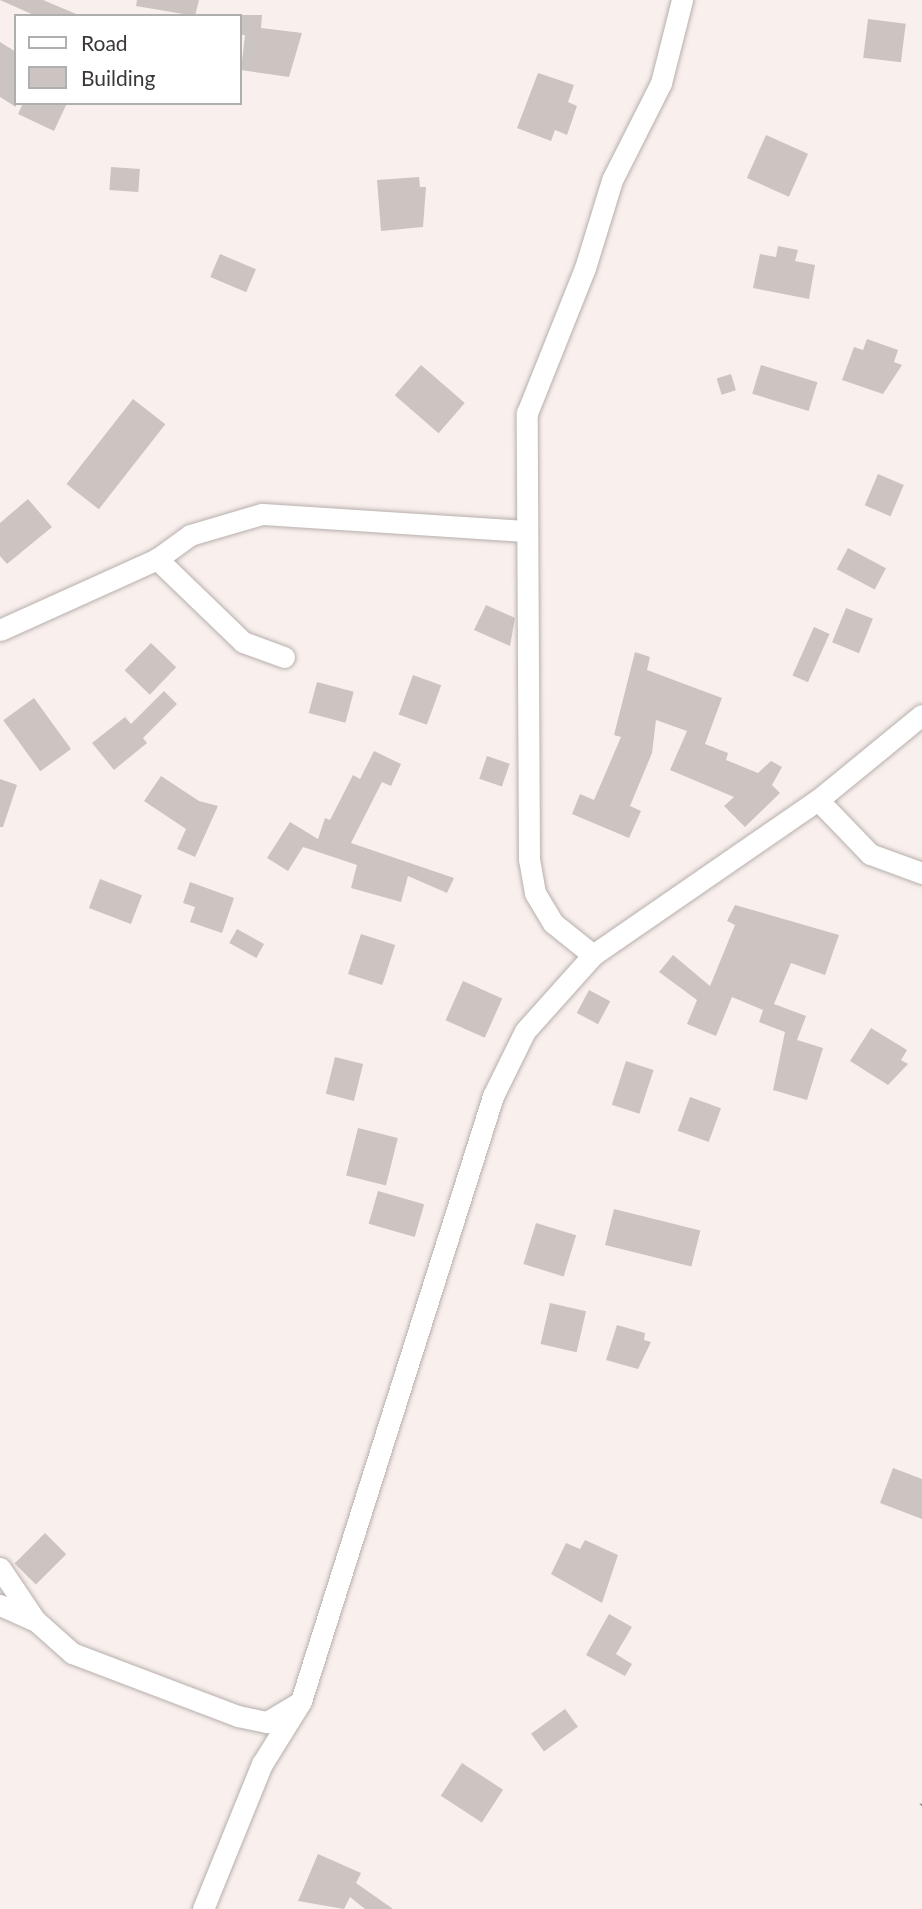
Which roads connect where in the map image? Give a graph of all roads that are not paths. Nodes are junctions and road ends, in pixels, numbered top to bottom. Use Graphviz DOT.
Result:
graph roads {
  1 [pos="682,0"];
  2 [pos="526,531"];
  3 [pos="157,559"];
  4 [pos="0,630"];
  5 [pos="284,657"];
  6 [pos="922,715"];
  7 [pos="818,800"];
  8 [pos="922,873"];
  9 [pos="593,955"];
  10 [pos="0,1568"];
  11 [pos="0,1605"];
  12 [pos="35,1620"];
  13 [pos="301,1701"];
  14 [pos="238,1716"];
  15 [pos="262,1764"];
  16 [pos="203,1909"];
  1 -- 2 [label="street"];
  2 -- 3 [label="street"];
  2 -- 9 [label="street"];
  3 -- 4 [label="street"];
  3 -- 5 [label="street"];
  6 -- 7 [label="street"];
  7 -- 8 [label="street"];
  7 -- 9 [label="street"];
  9 -- 13 [label="street"];
  10 -- 12 [label="street"];
  11 -- 12 [label="street"];
  12 -- 14 [label="street"];
  13 -- 14 [label="street"];
  13 -- 15 [label="street"];
  14 -- 15 [label="street"];
  15 -- 16 [label="street"];
}
